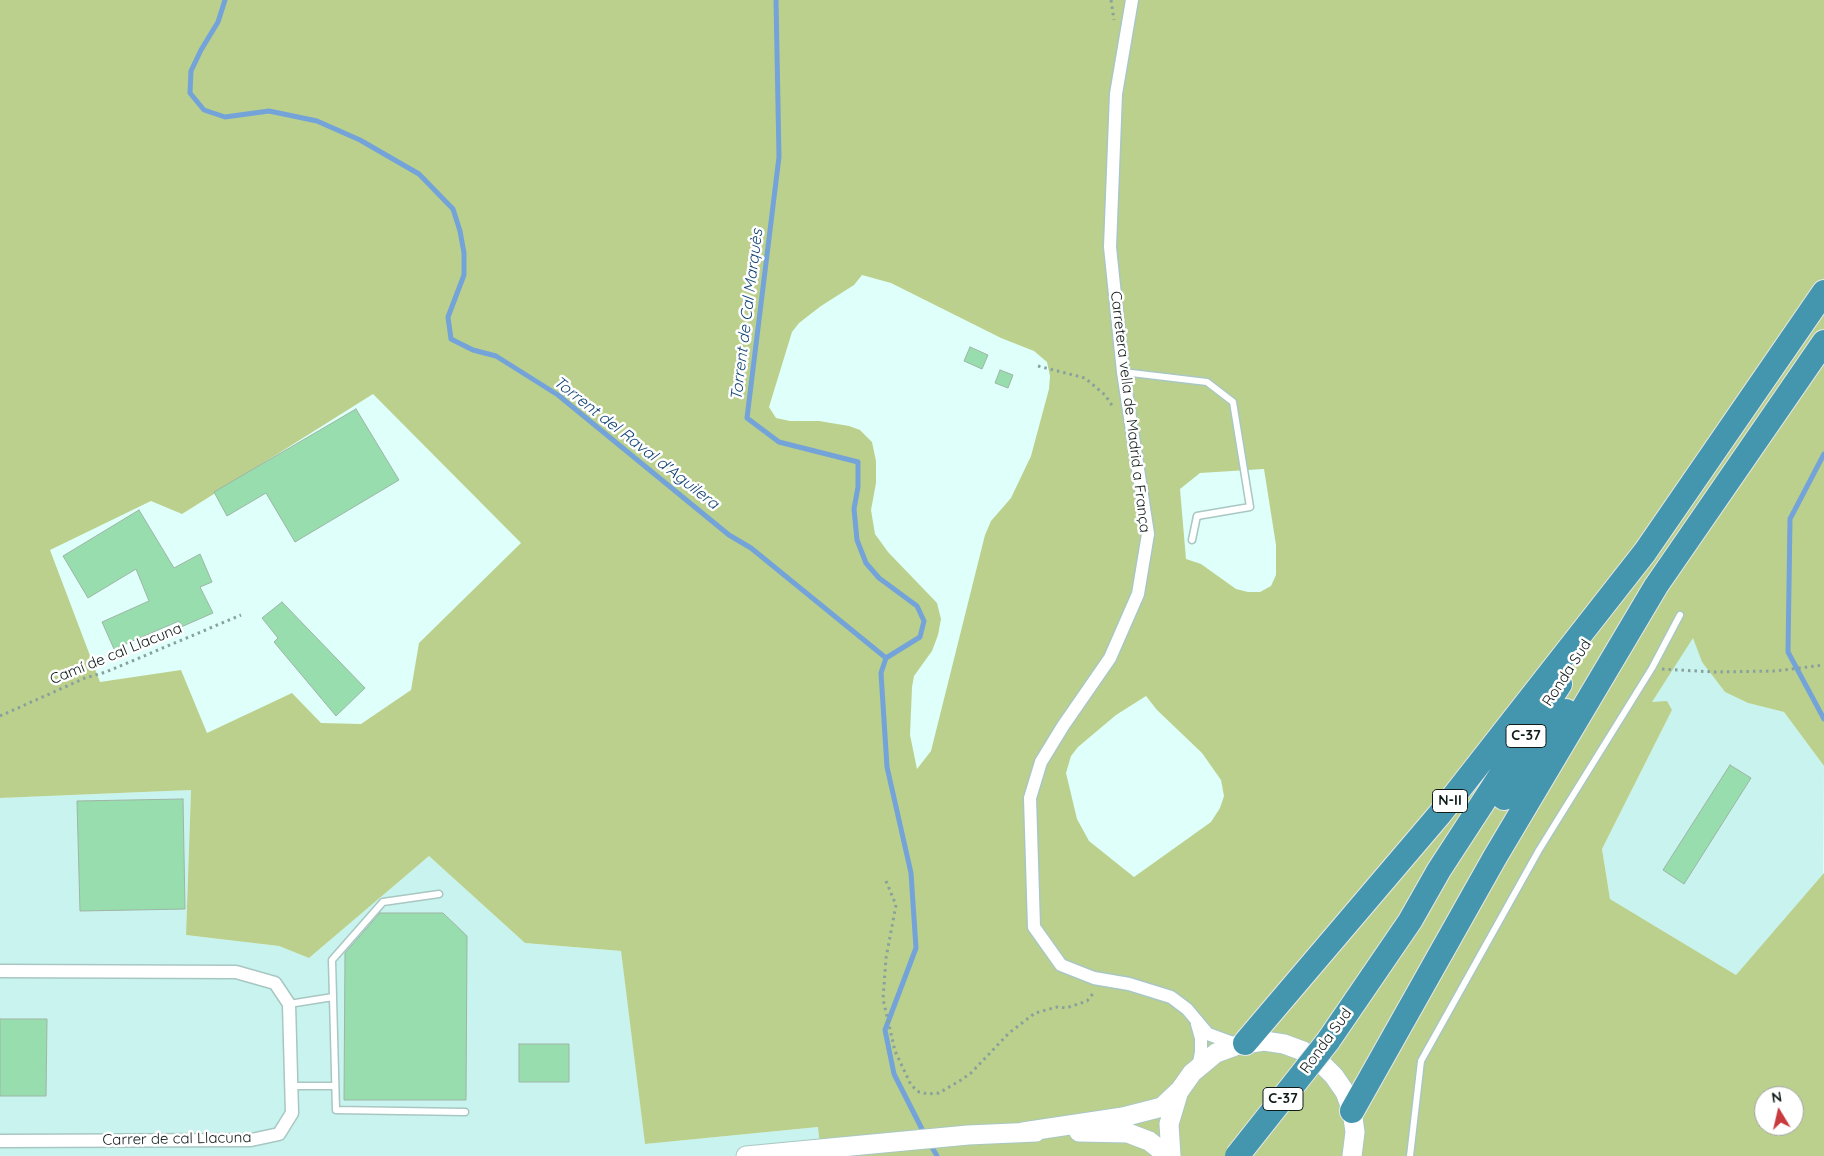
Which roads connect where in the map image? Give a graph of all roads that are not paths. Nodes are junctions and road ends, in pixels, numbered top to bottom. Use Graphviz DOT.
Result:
graph roads {
  1 [pos="1132,0"];
  2 [pos="1824,292"];
  3 [pos="1824,342"];
  4 [pos="1123,372"];
  5 [pos="1192,540"];
  6 [pos="1646,552"];
  7 [pos="1656,586"];
  8 [pos="1680,615"];
  9 [pos="439,894"];
  10 [pos="1410,921"];
  11 [pos="0,971"];
  12 [pos="333,998"];
  13 [pos="289,1004"];
  14 [pos="1197,1024"];
  15 [pos="1241,1044"];
  16 [pos="1198,1068"];
  17 [pos="291,1086"];
  18 [pos="335,1086"];
  19 [pos="1180,1090"];
  20 [pos="1352,1111"];
  21 [pos="465,1112"];
  22 [pos="1023,1132"];
  23 [pos="0,1141"];
  24 [pos="884,1143"];
  25 [pos="823,1152"];
  26 [pos="746,1156"];
  27 [pos="863,1156"];
  28 [pos="1170,1156"];
  29 [pos="1237,1156"];
  30 [pos="1352,1156"];
  31 [pos="1410,1156"];
  1 -- 4 [label="street, Carretera vella de Madrid a França"];
  2 -- 6 [label="highway, C-37"];
  3 -- 7 [label="highway, C-37"];
  4 -- 5 [label="lane"];
  4 -- 14 [label="street, Carretera vella de Madrid a França"];
  6 -- 10 [label="highway, Ronda Sud / C-37"];
  6 -- 15 [label="highway, N-II"];
  7 -- 10 [label="highway, Ronda Sud / C-37"];
  7 -- 20 [label="highway"];
  8 -- 31 [label="lane"];
  9 -- 12 [label="lane"];
  10 -- 29 [label="highway, Ronda Sud / C-37, bridge"];
  11 -- 13 [label="street"];
  12 -- 13 [label="lane"];
  12 -- 18 [label="lane"];
  13 -- 17 [label="street, Carrer de cal Llacuna"];
  14 -- 15 [label="street, Carretera vella de Madrid a França"];
  14 -- 16 [label="street, Carretera vella de Madrid a França"];
  15 -- 16 [label="street, N-II"];
  15 -- 20 [label="street, N-II"];
  16 -- 19 [label="street, N-II"];
  17 -- 18 [label="lane"];
  17 -- 23 [label="street, Carrer de cal Llacuna"];
  18 -- 21 [label="lane"];
  19 -- 22 [label="street, N-II"];
  19 -- 28 [label="street, N-II"];
  20 -- 30 [label="street, N-II"];
  22 -- 24 [label="street, N-II"];
  22 -- 28 [label="street, N-II"];
  24 -- 25 [label="street, N-II"];
  24 -- 27 [label="street"];
  25 -- 26 [label="street, N-II"];
}
